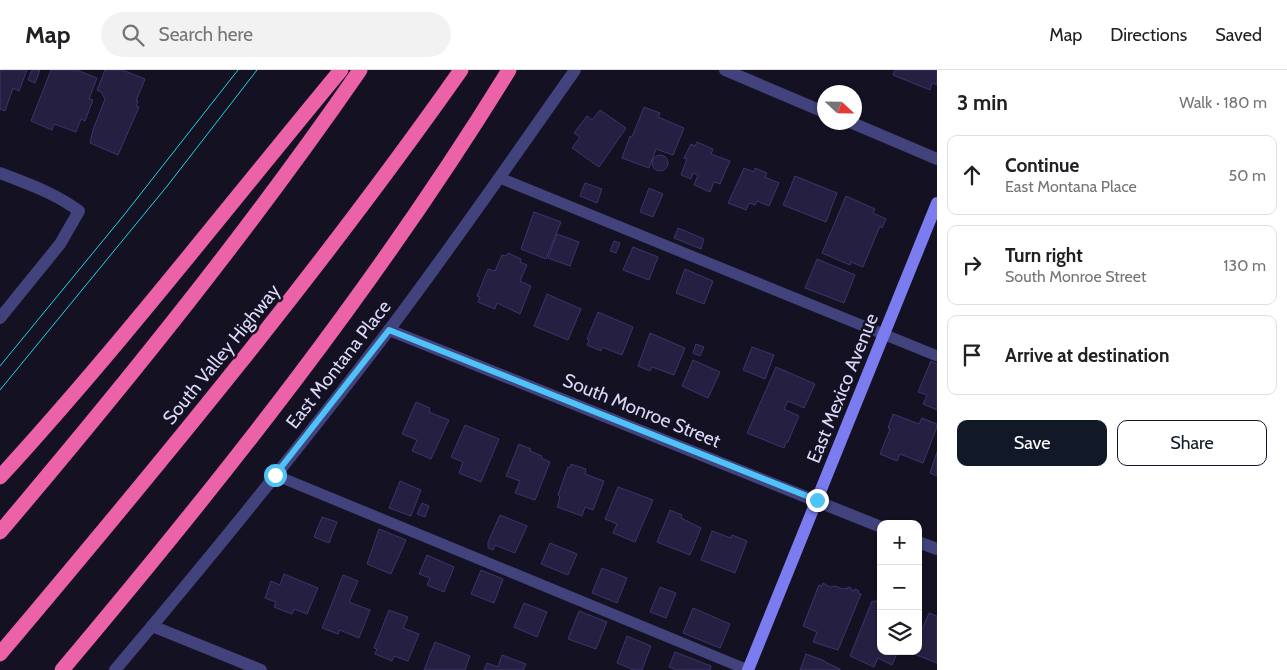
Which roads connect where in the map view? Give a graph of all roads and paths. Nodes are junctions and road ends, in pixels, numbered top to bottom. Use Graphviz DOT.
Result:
graph roads {
  1 [pos="341,70"];
  2 [pos="360,70"];
  3 [pos="461,70"];
  4 [pos="509,70"];
  5 [pos="575,70"];
  6 [pos="725,70"];
  7 [pos="817,109"];
  8 [pos="862,127"];
  9 [pos="937,159"];
  10 [pos="0,173"];
  11 [pos="500,178"];
  12 [pos="937,203"];
  13 [pos="0,318"];
  14 [pos="389,330"];
  15 [pos="884,334"];
  16 [pos="937,356"];
  17 [pos="275,475"];
  18 [pos="0,477"];
  19 [pos="817,500"];
  20 [pos="877,524"];
  21 [pos="0,532"];
  22 [pos="922,544"];
  23 [pos="937,550"];
  24 [pos="152,626"];
  25 [pos="0,654"];
  26 [pos="62,670"];
  27 [pos="114,670"];
  28 [pos="261,670"];
  29 [pos="748,670"];
  1 -- 18 [label="highway"];
  2 -- 21 [label="highway"];
  3 -- 25 [label="highway, South Valley Highway"];
  4 -- 26 [label="highway"];
  5 -- 11 [label="street, East Montana Place"];
  6 -- 7 [label="street"];
  8 -- 9 [label="street"];
  10 -- 13 [label="street"];
  11 -- 14 [label="street, East Montana Place"];
  11 -- 15 [label="lane"];
  12 -- 15 [label="street, East Mexico Avenue"];
  14 -- 17 [label="street, East Montana Place"];
  14 -- 19 [label="street, South Monroe Street"];
  15 -- 16 [label="lane"];
  15 -- 19 [label="street, East Mexico Avenue"];
  17 -- 24 [label="street, East Montana Place"];
  17 -- 29 [label="lane"];
  19 -- 20 [label="street, South Monroe Street"];
  19 -- 29 [label="street, East Mexico Avenue"];
  22 -- 23 [label="street"];
  24 -- 27 [label="street, East Montana Place"];
  24 -- 28 [label="street"];
}
